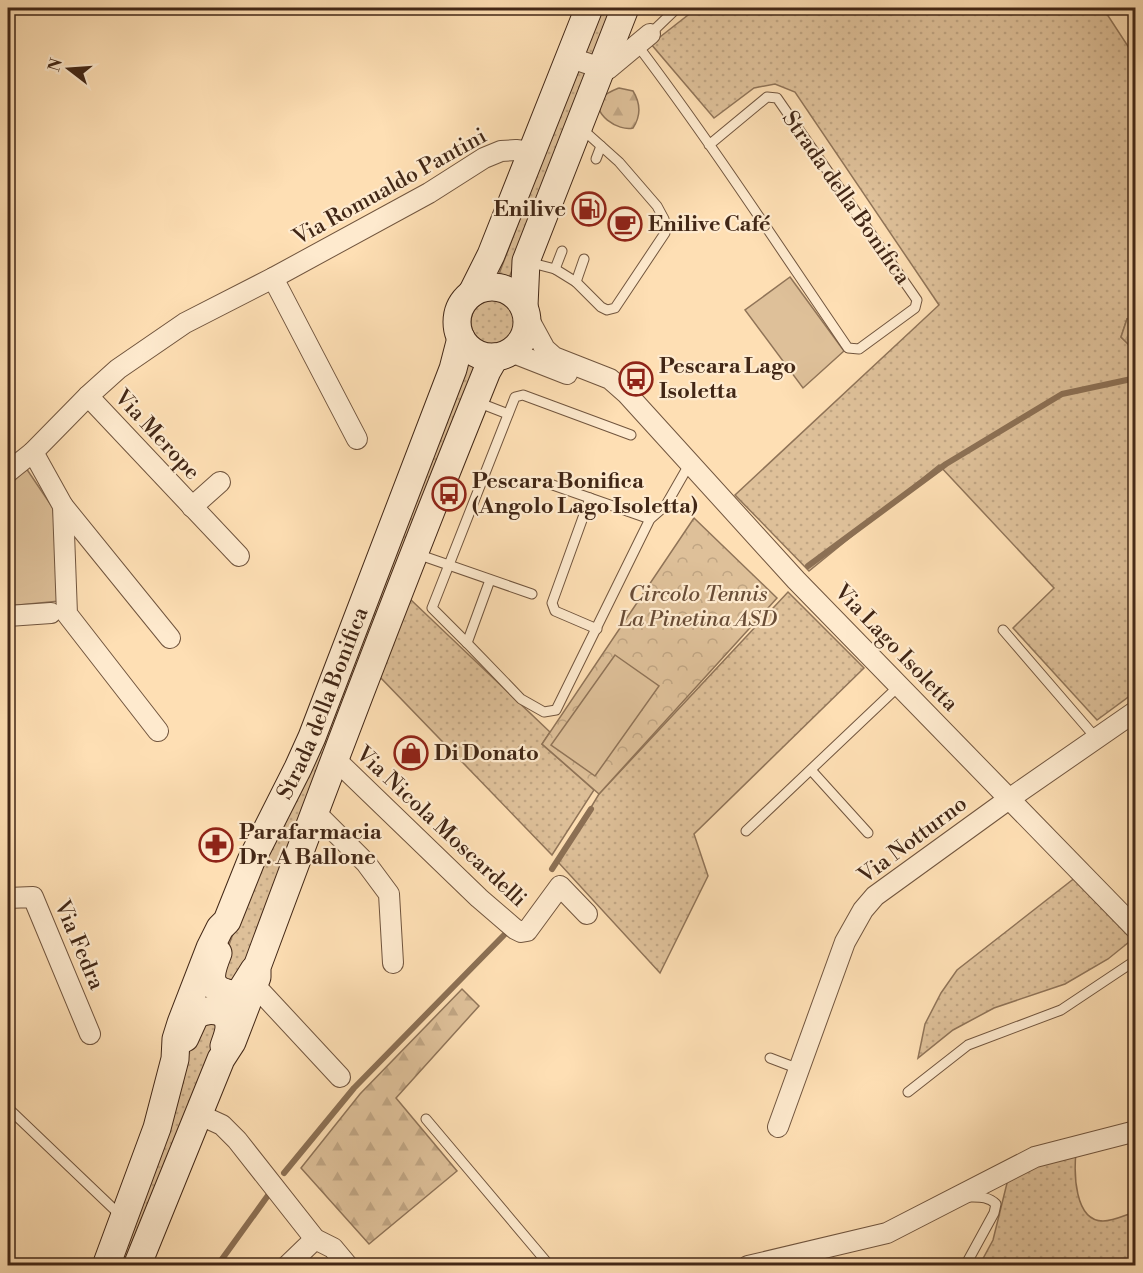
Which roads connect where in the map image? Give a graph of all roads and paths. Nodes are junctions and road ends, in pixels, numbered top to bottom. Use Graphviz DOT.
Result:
graph roads {
  1 [pos="589,8"];
  2 [pos="625,8"];
  3 [pos="677,8"];
  4 [pos="644,40"];
  5 [pos="567,64"];
  6 [pos="601,68"];
  7 [pos="578,126"];
  8 [pos="709,145"];
  9 [pos="601,146"];
  10 [pos="532,152"];
  11 [pos="596,159"];
  12 [pos="562,251"];
  13 [pos="584,259"];
  14 [pos="526,261"];
  15 [pos="555,269"];
  16 [pos="273,278"];
  17 [pos="576,282"];
  18 [pos="472,293"];
  19 [pos="525,311"];
  20 [pos="461,339"];
  21 [pos="503,355"];
  22 [pos="627,394"];
  23 [pos="88,396"];
  24 [pos="475,402"];
  25 [pos="508,414"];
  26 [pos="631,435"];
  27 [pos="357,439"];
  28 [pos="33,452"];
  29 [pos="690,463"];
  30 [pos="8,472"];
  31 [pos="220,482"];
  32 [pos="548,483"];
  33 [pos="590,498"];
  34 [pos="63,506"];
  35 [pos="192,507"];
  36 [pos="650,519"];
  37 [pos="414,554"];
  38 [pos="239,556"];
  39 [pos="449,565"];
  40 [pos="490,580"];
  41 [pos="532,594"];
  42 [pos="51,613"];
  43 [pos="8,616"];
  44 [pos="597,628"];
  45 [pos="1003,630"];
  46 [pos="170,638"];
  47 [pos="468,643"];
  48 [pos="900,686"];
  49 [pos="1136,711"];
  50 [pos="158,731"];
  51 [pos="1096,738"];
  52 [pos="336,760"];
  53 [pos="811,770"];
  54 [pos="1009,799"];
  55 [pos="315,813"];
  56 [pos="746,831"];
  57 [pos="868,833"];
  58 [pos="8,898"];
  59 [pos="587,914"];
  60 [pos="227,921"];
  61 [pos="1136,929"];
  62 [pos="1136,960"];
  63 [pos="393,963"];
  64 [pos="255,977"];
  65 [pos="90,1034"];
  66 [pos="770,1058"];
  67 [pos="175,1059"];
  68 [pos="221,1059"];
  69 [pos="799,1069"];
  70 [pos="340,1077"];
  71 [pos="908,1092"];
  72 [pos="8,1108"];
  73 [pos="198,1114"];
  74 [pos="426,1119"];
  75 [pos="778,1127"];
  76 [pos="1136,1131"];
  77 [pos="957,1197"];
  78 [pos="124,1219"];
  79 [pos="315,1239"];
  80 [pos="106,1266"];
  81 [pos="137,1266"];
  82 [pos="287,1266"];
  83 [pos="348,1266"];
  84 [pos="550,1266"];
  85 [pos="748,1266"];
  86 [pos="965,1266"];
  1 -- 5 [label="main road"];
  2 -- 6 [label="main road"];
  3 -- 4 [label="lane"];
  4 -- 6 [label="street"];
  4 -- 8 [label="lane, Strada della Bonifica"];
  5 -- 6 [label="street"];
  5 -- 10 [label="main road"];
  6 -- 7 [label="main road"];
  7 -- 9 [label="lane"];
  7 -- 14 [label="main road"];
  8 -- 8 [label="lane, Strada della Bonifica"];
  9 -- 11 [label="lane"];
  9 -- 17 [label="lane"];
  10 -- 16 [label="street, Via Romualdo Pantini"];
  10 -- 18 [label="main road"];
  12 -- 15 [label="lane"];
  13 -- 17 [label="lane"];
  14 -- 15 [label="lane"];
  14 -- 19 [label="main road"];
  15 -- 17 [label="lane"];
  16 -- 23 [label="street, Via Romualdo Pantini"];
  16 -- 27 [label="street"];
  18 -- 19 [label="main road"];
  18 -- 20 [label="main road"];
  19 -- 21 [label="main road"];
  19 -- 22 [label="street, Via Lago Isoletta"];
  20 -- 21 [label="main road"];
  20 -- 60 [label="main road, Strada della Bonifica"];
  21 -- 22 [label="street"];
  21 -- 24 [label="main road, Strada della Bonifica"];
  22 -- 29 [label="street, Via Lago Isoletta"];
  23 -- 28 [label="street, Via Romualdo Pantini"];
  23 -- 35 [label="street, Via Merope"];
  24 -- 25 [label="lane"];
  24 -- 37 [label="main road, Strada della Bonifica"];
  25 -- 26 [label="lane"];
  25 -- 39 [label="lane"];
  28 -- 30 [label="street, Via Romualdo Pantini"];
  28 -- 34 [label="street"];
  29 -- 36 [label="lane"];
  29 -- 48 [label="street, Via Lago Isoletta"];
  31 -- 35 [label="street, Via Merope"];
  32 -- 33 [label="lane"];
  33 -- 36 [label="lane"];
  33 -- 44 [label="lane"];
  34 -- 46 [label="street"];
  34 -- 50 [label="street"];
  35 -- 38 [label="street, Via Merope"];
  36 -- 44 [label="lane"];
  37 -- 39 [label="lane"];
  37 -- 52 [label="main road, Strada della Bonifica"];
  39 -- 40 [label="lane"];
  39 -- 47 [label="lane"];
  40 -- 41 [label="lane"];
  40 -- 47 [label="lane"];
  42 -- 43 [label="street"];
  44 -- 47 [label="lane"];
  45 -- 51 [label="lane"];
  48 -- 53 [label="lane"];
  48 -- 54 [label="street, Via Lago Isoletta"];
  49 -- 51 [label="street, Via Notturno"];
  51 -- 54 [label="street, Via Notturno"];
  52 -- 55 [label="main road, Strada della Bonifica"];
  52 -- 59 [label="street, Via Nicola Moscardelli"];
  53 -- 56 [label="lane"];
  53 -- 57 [label="lane"];
  54 -- 61 [label="street, Via Lago Isoletta"];
  54 -- 69 [label="street, Via Notturno"];
  55 -- 63 [label="street, Strada della Bonifica"];
  55 -- 64 [label="main road, Strada della Bonifica"];
  58 -- 65 [label="street, Via Fedra"];
  60 -- 64 [label="main road"];
  60 -- 67 [label="main road, Strada della Bonifica"];
  62 -- 71 [label="lane"];
  64 -- 68 [label="main road, Strada della Bonifica"];
  64 -- 70 [label="street"];
  66 -- 69 [label="lane"];
  67 -- 68 [label="main road"];
  67 -- 78 [label="main road, Strada della Bonifica"];
  68 -- 73 [label="main road, Strada della Bonifica"];
  69 -- 75 [label="street, Via Notturno"];
  72 -- 78 [label="lane"];
  73 -- 79 [label="street"];
  73 -- 81 [label="main road, Strada della Bonifica"];
  74 -- 84 [label="lane"];
  76 -- 77 [label="street"];
  77 -- 85 [label="street"];
  77 -- 86 [label="lane"];
  78 -- 80 [label="main road, Strada della Bonifica"];
  79 -- 82 [label="street"];
  79 -- 83 [label="street"];
}
